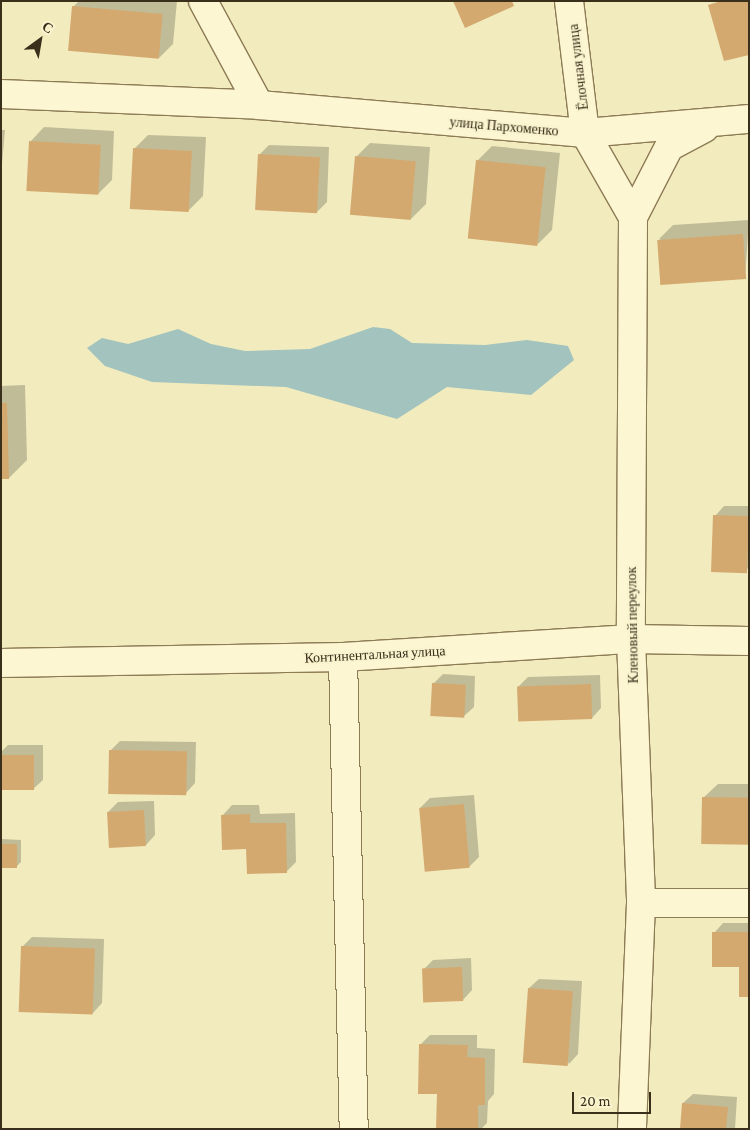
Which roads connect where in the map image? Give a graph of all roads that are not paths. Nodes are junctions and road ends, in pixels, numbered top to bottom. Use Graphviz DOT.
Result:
graph roads {
  1 [pos="203,1"];
  2 [pos="569,1"];
  3 [pos="1,94"];
  4 [pos="259,104"];
  5 [pos="749,119"];
  6 [pos="713,124"];
  7 [pos="585,133"];
  8 [pos="633,217"];
  9 [pos="631,639"];
  10 [pos="749,641"];
  11 [pos="343,657"];
  12 [pos="1,663"];
  13 [pos="749,903"];
  14 [pos="641,904"];
  15 [pos="354,1129"];
  16 [pos="632,1129"];
  1 -- 4 [label="street"];
  2 -- 7 [label="street, Ёлочная улица"];
  3 -- 4 [label="street, улица Пархоменко"];
  4 -- 7 [label="street, улица Пархоменко"];
  5 -- 6 [label="street, улица Пархоменко"];
  6 -- 7 [label="street, улица Пархоменко"];
  6 -- 8 [label="street"];
  7 -- 8 [label="street"];
  8 -- 9 [label="street, Кленовый переулок"];
  9 -- 10 [label="street, Континентальная улица"];
  9 -- 11 [label="street, Континентальная улица"];
  9 -- 14 [label="street, Кленовый переулок"];
  11 -- 12 [label="street, Континентальная улица"];
  11 -- 15 [label="street"];
  13 -- 14 [label="street"];
  14 -- 16 [label="street, Кленовый переулок"];
}
